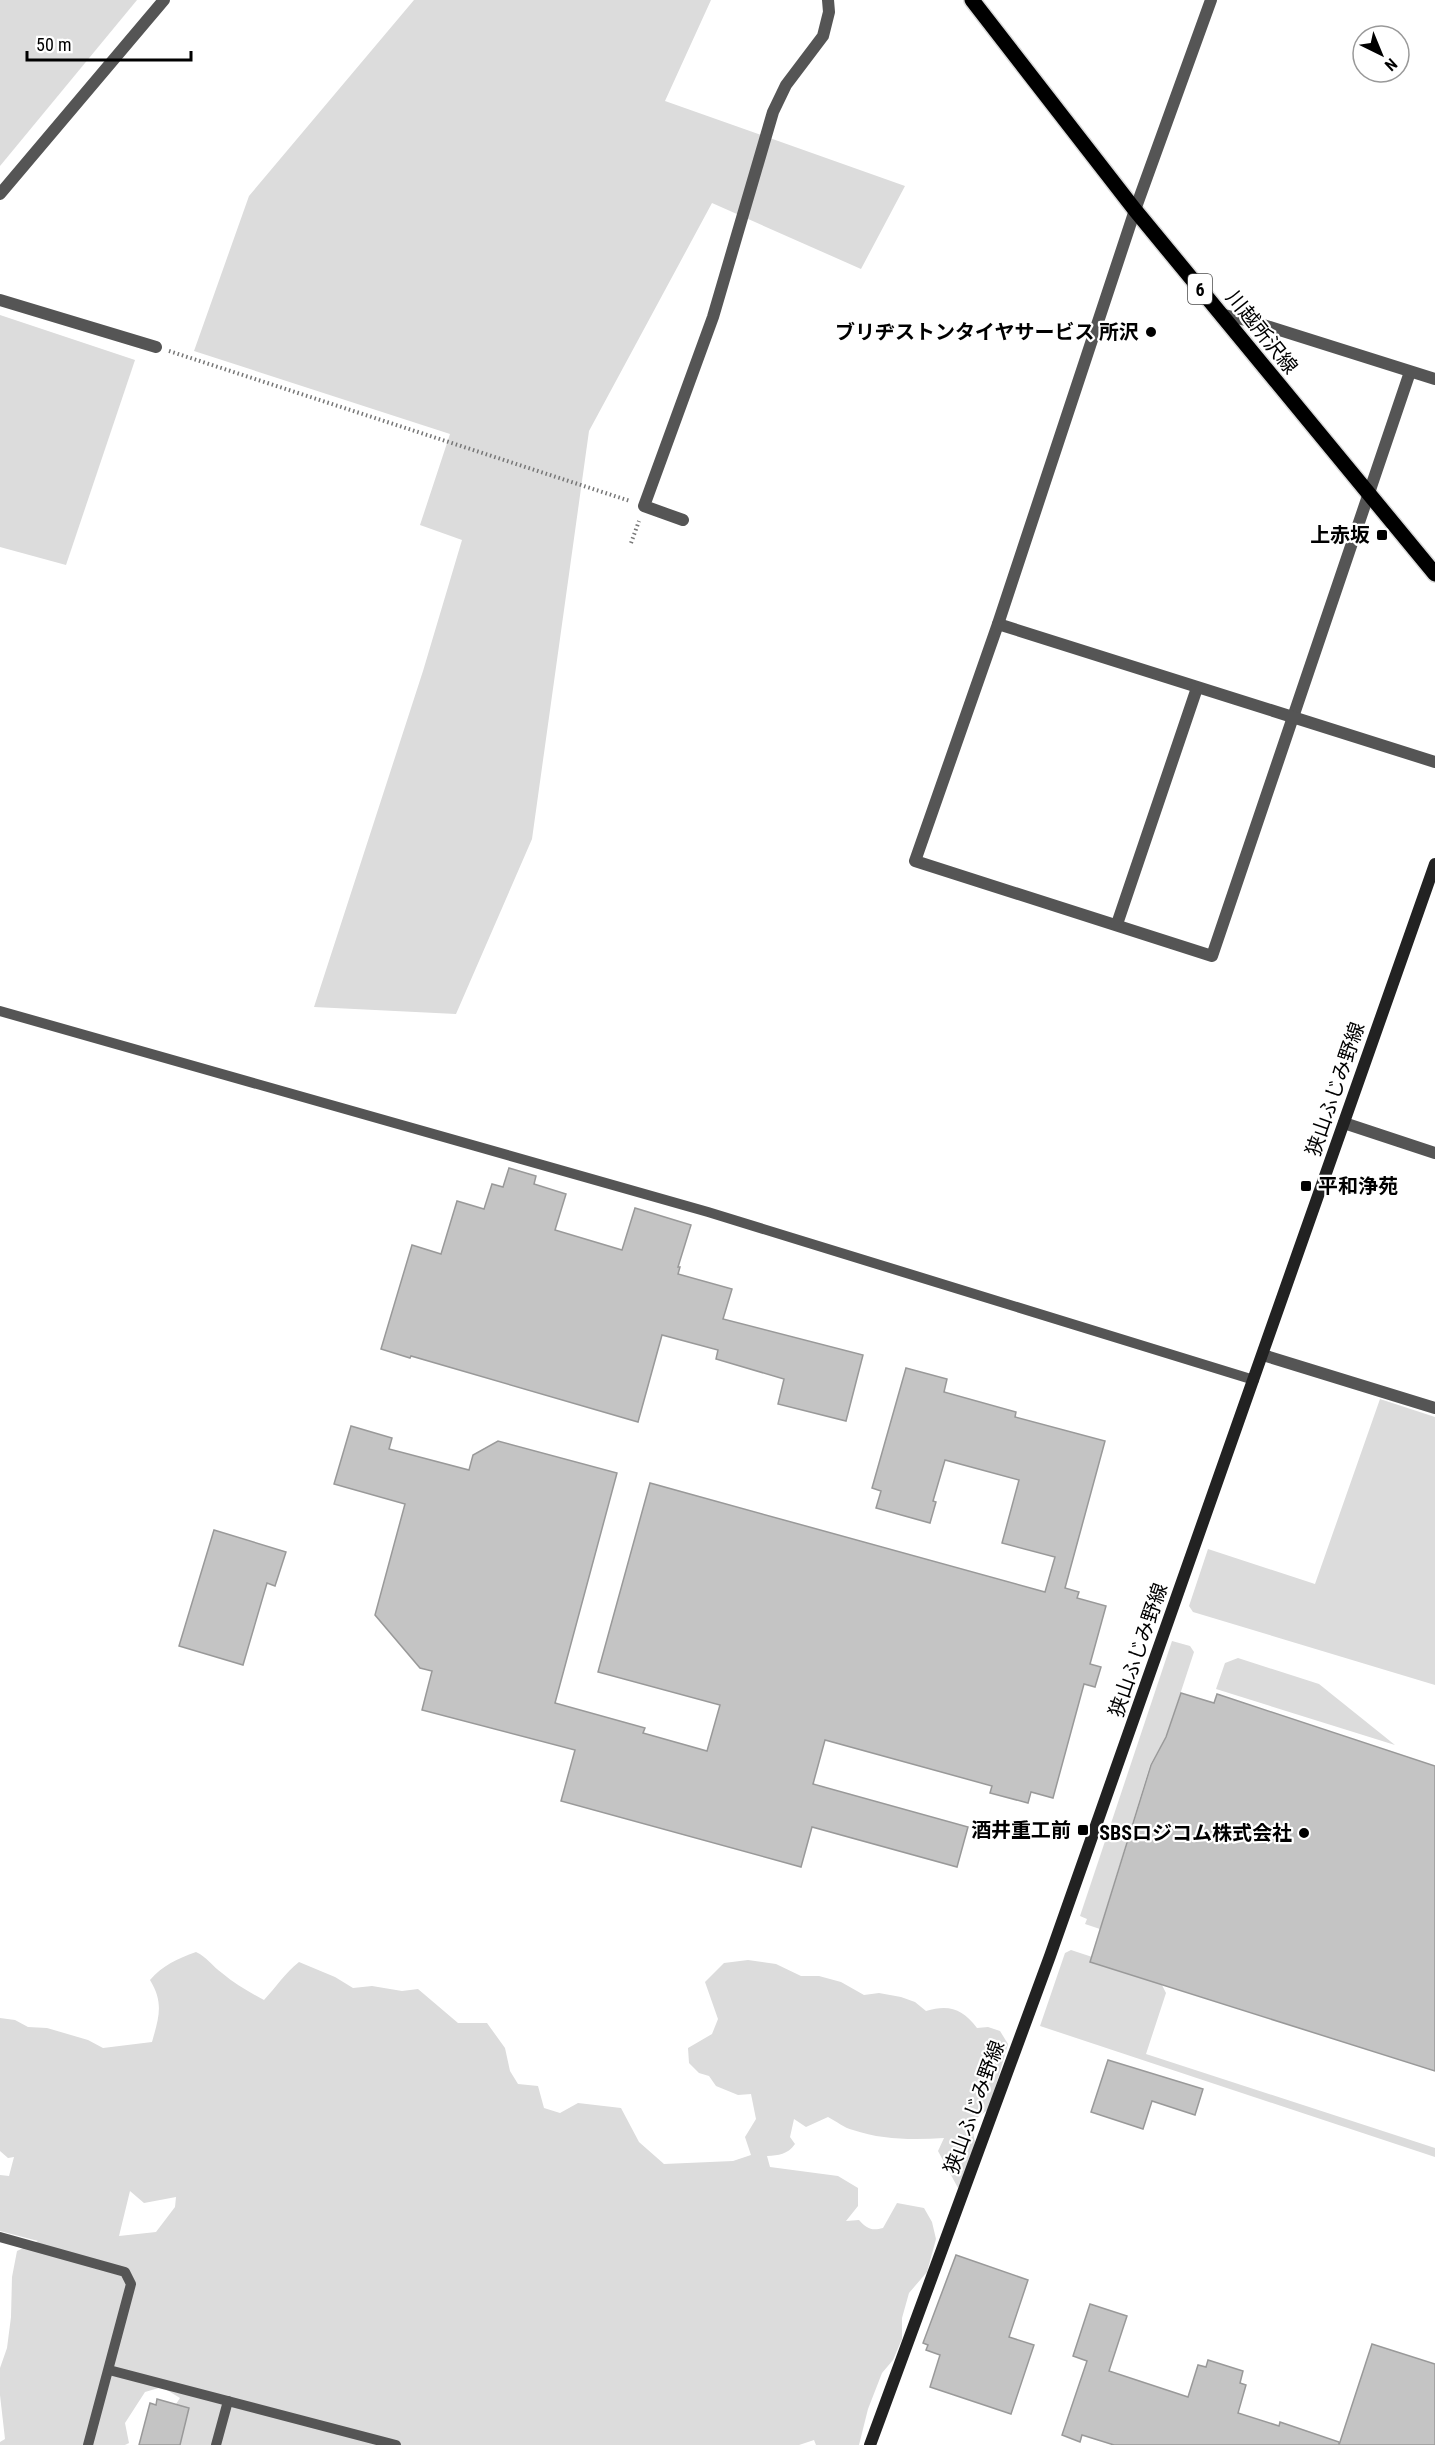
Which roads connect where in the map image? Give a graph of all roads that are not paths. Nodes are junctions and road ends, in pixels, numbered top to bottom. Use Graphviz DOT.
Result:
graph roads {
  1 [pos="164,0"];
  2 [pos="828,0"];
  3 [pos="972,0"];
  4 [pos="1211,0"];
  5 [pos="0,194"];
  6 [pos="1135,210"];
  7 [pos="0,300"];
  8 [pos="1220,314"];
  9 [pos="156,347"];
  10 [pos="1410,372"];
  11 [pos="1435,379"];
  12 [pos="1368,493"];
  13 [pos="683,520"];
  14 [pos="1435,574"];
  15 [pos="998,624"];
  16 [pos="1197,688"];
  17 [pos="1293,717"];
  18 [pos="1435,762"];
  19 [pos="1435,864"];
  20 [pos="1117,924"];
  21 [pos="0,1011"];
  22 [pos="1344,1123"];
  23 [pos="1435,1153"];
  24 [pos="1263,1355"];
  25 [pos="1254,1380"];
  26 [pos="1435,1408"];
  27 [pos="0,2237"];
  28 [pos="109,2370"];
  29 [pos="228,2401"];
  30 [pos="88,2445"];
  31 [pos="216,2445"];
  32 [pos="396,2445"];
  33 [pos="870,2445"];
  1 -- 5 [label="street"];
  2 -- 13 [label="street"];
  3 -- 6 [label="main road, 川越所沢線 / 6"];
  4 -- 6 [label="street"];
  6 -- 8 [label="main road, 川越所沢線 / 6"];
  6 -- 15 [label="street"];
  7 -- 9 [label="street"];
  8 -- 10 [label="street"];
  8 -- 12 [label="main road, 川越所沢線 / 6"];
  10 -- 11 [label="street"];
  10 -- 12 [label="street"];
  12 -- 14 [label="main road, 川越所沢線 / 6"];
  12 -- 17 [label="street"];
  15 -- 16 [label="street"];
  15 -- 20 [label="street"];
  16 -- 17 [label="street"];
  16 -- 20 [label="street"];
  17 -- 18 [label="street"];
  17 -- 20 [label="street"];
  19 -- 22 [label="main road, 狭山ふじみ野線"];
  21 -- 25 [label="lane"];
  22 -- 23 [label="street"];
  22 -- 24 [label="main road, 狭山ふじみ野線"];
  24 -- 25 [label="main road, 狭山ふじみ野線"];
  24 -- 26 [label="street"];
  25 -- 33 [label="main road, 狭山ふじみ野線"];
  27 -- 28 [label="lane"];
  28 -- 29 [label="lane"];
  28 -- 30 [label="lane"];
  29 -- 31 [label="lane"];
  29 -- 32 [label="lane"];
}
